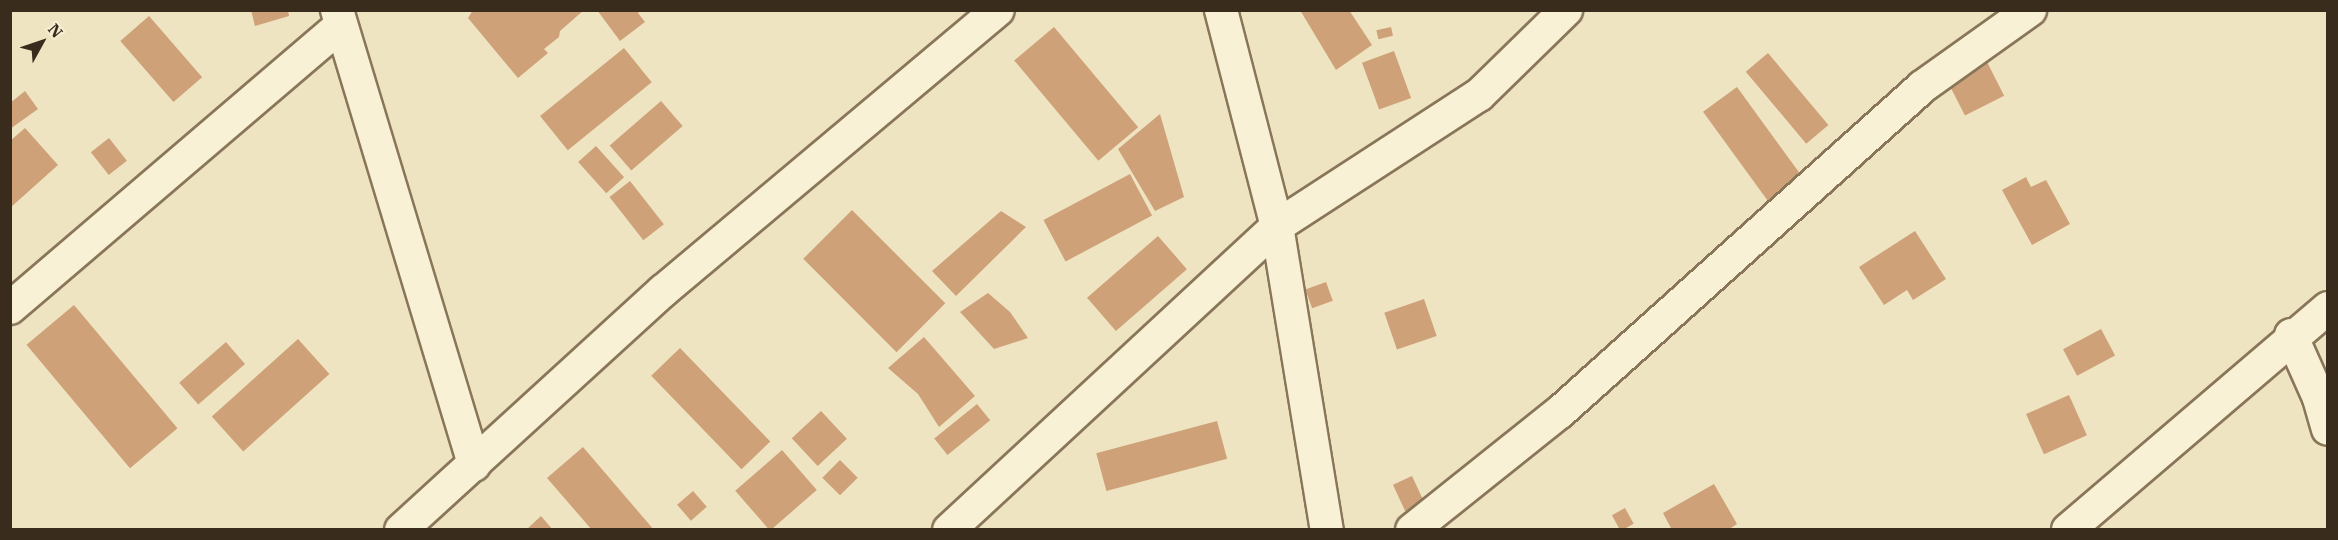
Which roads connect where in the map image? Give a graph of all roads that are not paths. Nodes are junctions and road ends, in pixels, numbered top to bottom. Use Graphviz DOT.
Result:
graph roads {
  1 [pos="998,10"];
  2 [pos="1221,10"];
  3 [pos="1566,10"];
  4 [pos="2030,10"];
  5 [pos="339,18"];
  6 [pos="1277,226"];
  7 [pos="10,308"];
  8 [pos="2328,308"];
  9 [pos="2291,335"];
  10 [pos="2324,398"];
  11 [pos="2328,429"];
  12 [pos="474,465"];
  13 [pos="401,530"];
  14 [pos="949,530"];
  15 [pos="1327,530"];
  16 [pos="1412,530"];
  17 [pos="2068,530"];
  1 -- 12 [label="street"];
  2 -- 6 [label="street"];
  3 -- 6 [label="street"];
  4 -- 16 [label="street"];
  5 -- 7 [label="street"];
  5 -- 12 [label="street"];
  6 -- 14 [label="street"];
  6 -- 15 [label="street"];
  8 -- 9 [label="street"];
  9 -- 10 [label="street"];
  9 -- 17 [label="street"];
  10 -- 11 [label="street"];
  12 -- 13 [label="street"];
}
